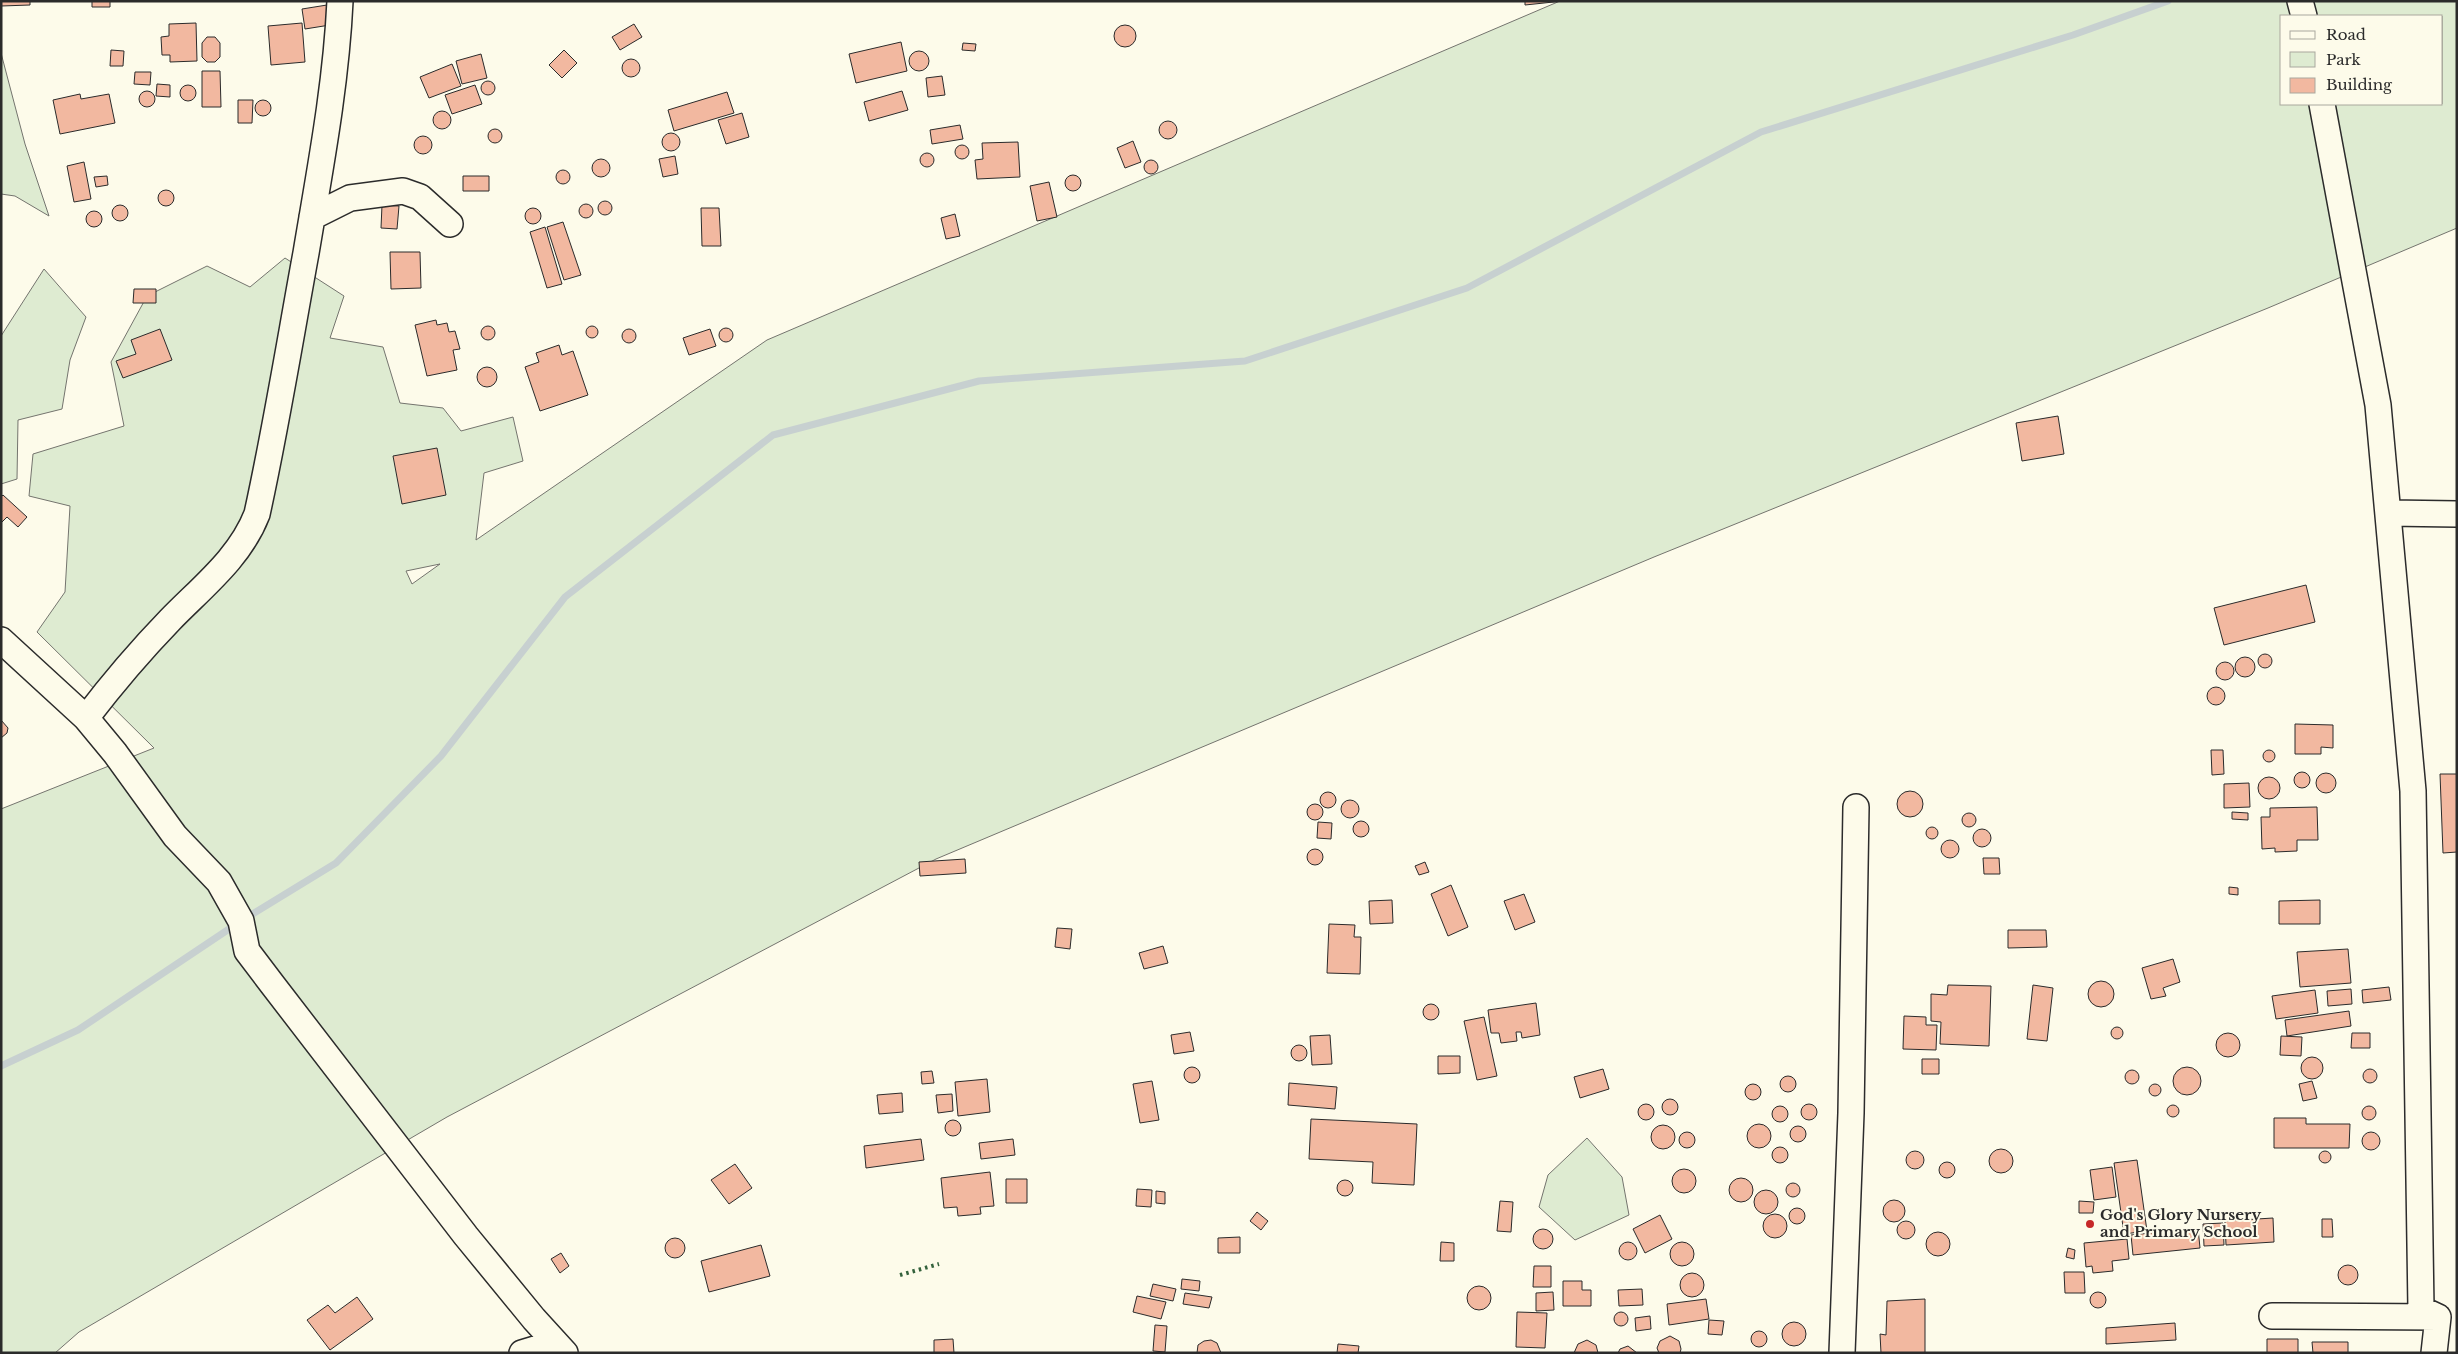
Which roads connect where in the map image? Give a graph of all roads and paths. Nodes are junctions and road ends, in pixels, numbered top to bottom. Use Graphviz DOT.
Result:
graph roads {
  1 [pos="340,1"];
  2 [pos="2300,1"];
  3 [pos="2304,15"];
  4 [pos="2322,105"];
  5 [pos="312,217"];
  6 [pos="450,224"];
  7 [pos="2389,513"];
  8 [pos="2457,514"];
  9 [pos="1,640"];
  10 [pos="86,718"];
  11 [pos="1856,806"];
  12 [pos="2272,1316"];
  13 [pos="2438,1317"];
  14 [pos="560,1348"];
  15 [pos="522,1353"];
  16 [pos="1842,1353"];
  17 [pos="2434,1353"];
  1 -- 5 [label="street"];
  2 -- 3 [label="street"];
  4 -- 7 [label="street"];
  5 -- 6 [label="street"];
  5 -- 10 [label="street"];
  7 -- 8 [label="street"];
  7 -- 13 [label="street"];
  9 -- 10 [label="street"];
  10 -- 14 [label="street"];
  11 -- 16 [label="street"];
  12 -- 13 [label="street"];
  13 -- 17 [label="street"];
  14 -- 15 [label="street"];
}
